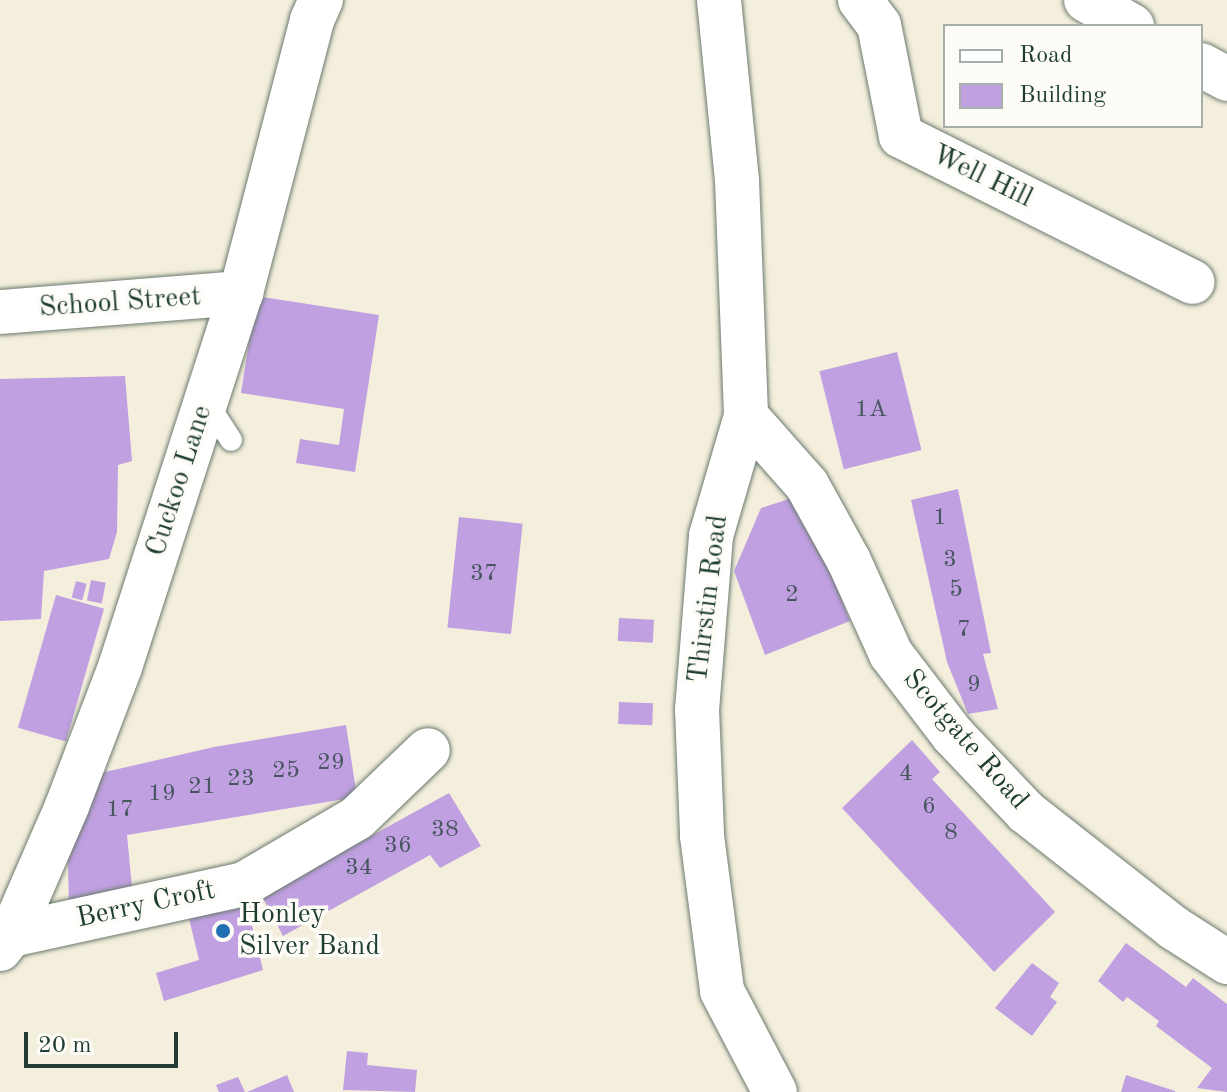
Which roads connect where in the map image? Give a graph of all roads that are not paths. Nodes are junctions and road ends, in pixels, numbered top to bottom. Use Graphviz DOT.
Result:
graph roads {
  1 [pos="321,0"];
  2 [pos="719,0"];
  3 [pos="860,0"];
  4 [pos="1086,0"];
  5 [pos="1128,24"];
  6 [pos="1203,66"];
  7 [pos="1227,79"];
  8 [pos="1193,282"];
  9 [pos="241,293"];
  10 [pos="0,312"];
  11 [pos="206,402"];
  12 [pos="746,416"];
  13 [pos="231,440"];
  14 [pos="428,750"];
  15 [pos="6,942"];
  16 [pos="1227,962"];
  17 [pos="775,1092"];
  1 -- 9 [label="street, Cuckoo Lane"];
  2 -- 12 [label="street, Thirstin Road"];
  3 -- 8 [label="street, Well Hill"];
  4 -- 5 [label="street"];
  6 -- 7 [label="street"];
  9 -- 10 [label="street, School Street"];
  9 -- 11 [label="street, Cuckoo Lane"];
  11 -- 13 [label="lane"];
  11 -- 15 [label="street, Cuckoo Lane"];
  12 -- 16 [label="street, Scotgate Road"];
  12 -- 17 [label="street, Thirstin Road"];
  14 -- 15 [label="street, Berry Croft"];
}
